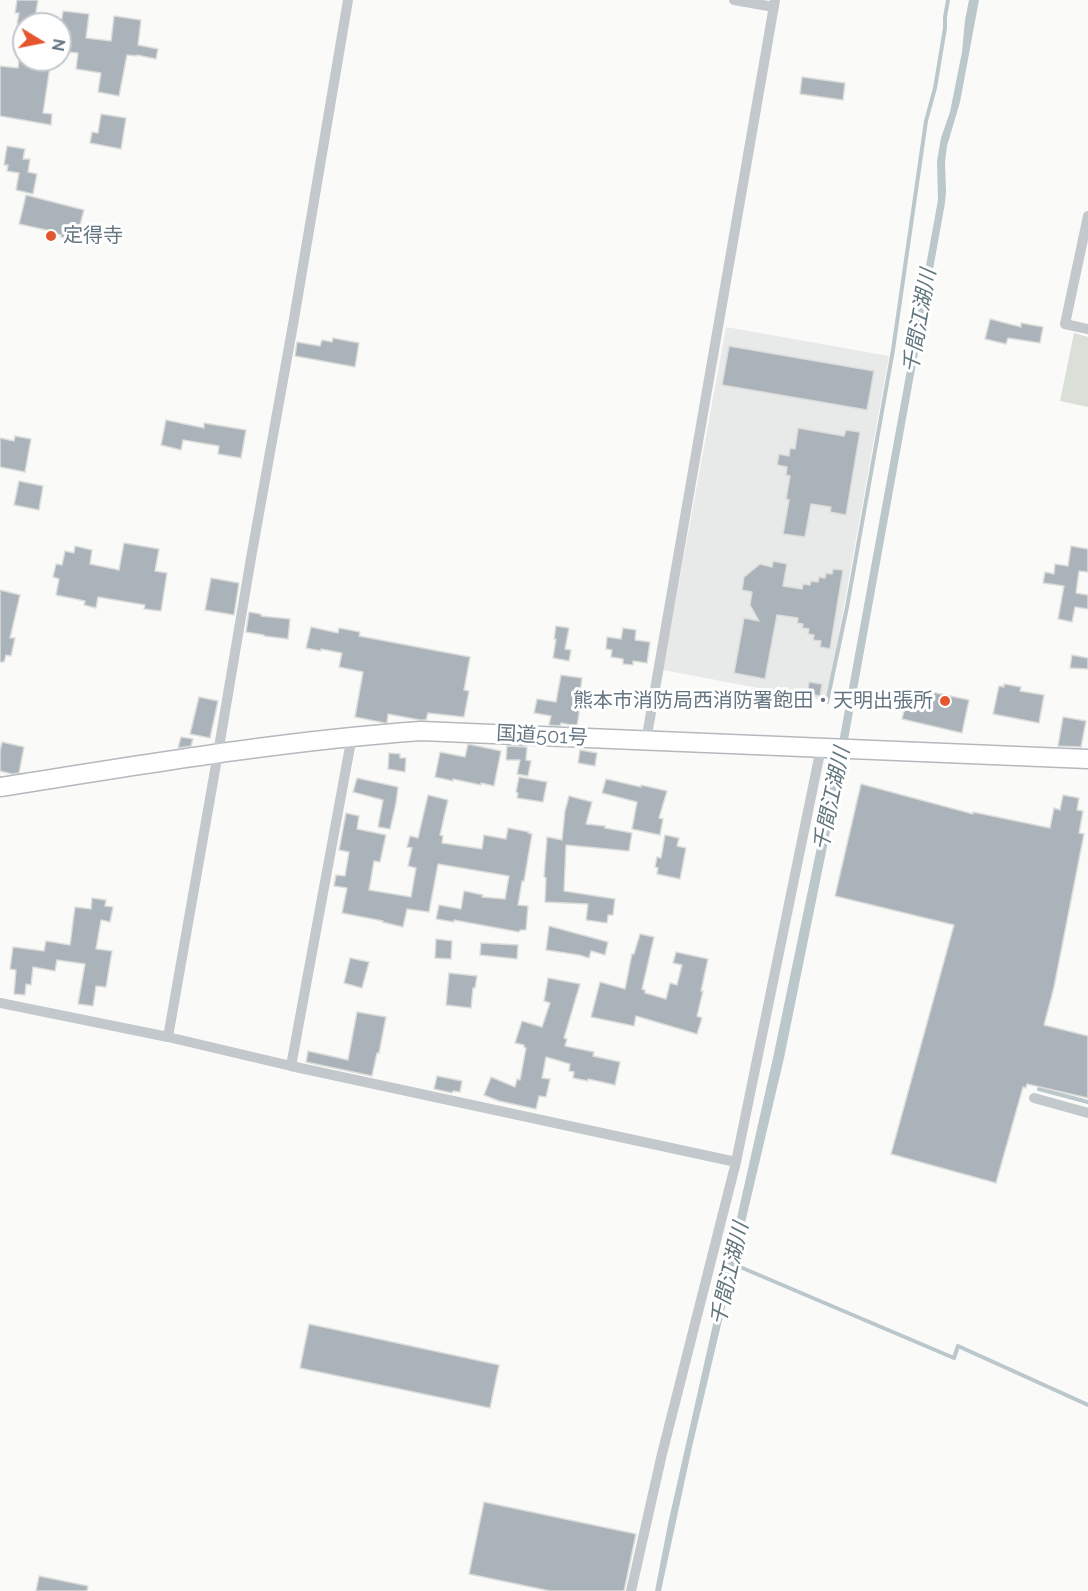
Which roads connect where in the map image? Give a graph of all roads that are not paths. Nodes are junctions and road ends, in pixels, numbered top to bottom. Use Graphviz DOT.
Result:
graph roads {
  1 [pos="348,0"];
  2 [pos="734,0"];
  3 [pos="774,4"];
  4 [pos="1088,216"];
  5 [pos="1088,329"];
  6 [pos="352,736"];
  7 [pos="646,741"];
  8 [pos="826,748"];
  9 [pos="218,753"];
  10 [pos="1088,759"];
  11 [pos="0,787"];
  12 [pos="0,1004"];
  13 [pos="168,1037"];
  14 [pos="291,1066"];
  15 [pos="1034,1098"];
  16 [pos="1088,1113"];
  17 [pos="736,1162"];
  18 [pos="632,1591"];
  1 -- 9 [label="street"];
  2 -- 3 [label="street"];
  3 -- 7 [label="street"];
  4 -- 5 [label="street"];
  6 -- 7 [label="highway, 国道501号"];
  6 -- 9 [label="highway, 国道501号"];
  6 -- 14 [label="street"];
  7 -- 8 [label="highway, 国道501号"];
  8 -- 10 [label="highway, 国道501号"];
  8 -- 17 [label="street"];
  9 -- 11 [label="highway, 国道501号"];
  9 -- 13 [label="street"];
  12 -- 13 [label="street"];
  13 -- 14 [label="street"];
  14 -- 17 [label="street"];
  15 -- 16 [label="street"];
  17 -- 18 [label="street"];
}
